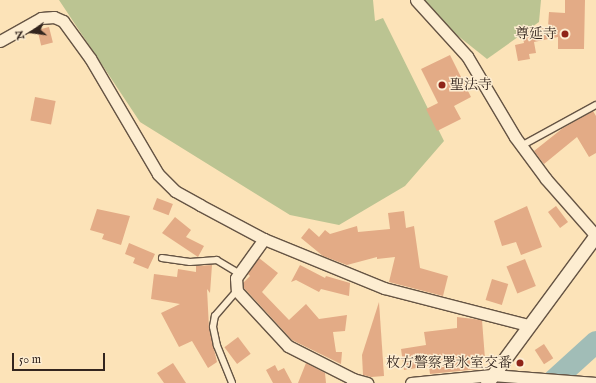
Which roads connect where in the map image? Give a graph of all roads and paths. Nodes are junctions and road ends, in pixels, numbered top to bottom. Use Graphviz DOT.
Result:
graph roads {
  1 [pos="416,0"];
  2 [pos="0,41"];
  3 [pos="596,105"];
  4 [pos="521,146"];
  5 [pos="596,235"];
  6 [pos="264,239"];
  7 [pos="162,258"];
  8 [pos="239,274"];
  9 [pos="237,291"];
  10 [pos="528,325"];
  11 [pos="490,379"];
  12 [pos="353,381"];
  13 [pos="596,382"];
  14 [pos="232,383"];
  15 [pos="367,383"];
  16 [pos="411,383"];
  1 -- 4 [label="street"];
  2 -- 6 [label="street"];
  3 -- 4 [label="lane"];
  4 -- 5 [label="street"];
  5 -- 10 [label="street"];
  6 -- 8 [label="street"];
  6 -- 10 [label="street"];
  7 -- 8 [label="lane"];
  8 -- 9 [label="street"];
  9 -- 12 [label="street"];
  9 -- 14 [label="lane"];
  10 -- 11 [label="street"];
  11 -- 13 [label="street"];
  11 -- 16 [label="street"];
  12 -- 15 [label="street"];
}
